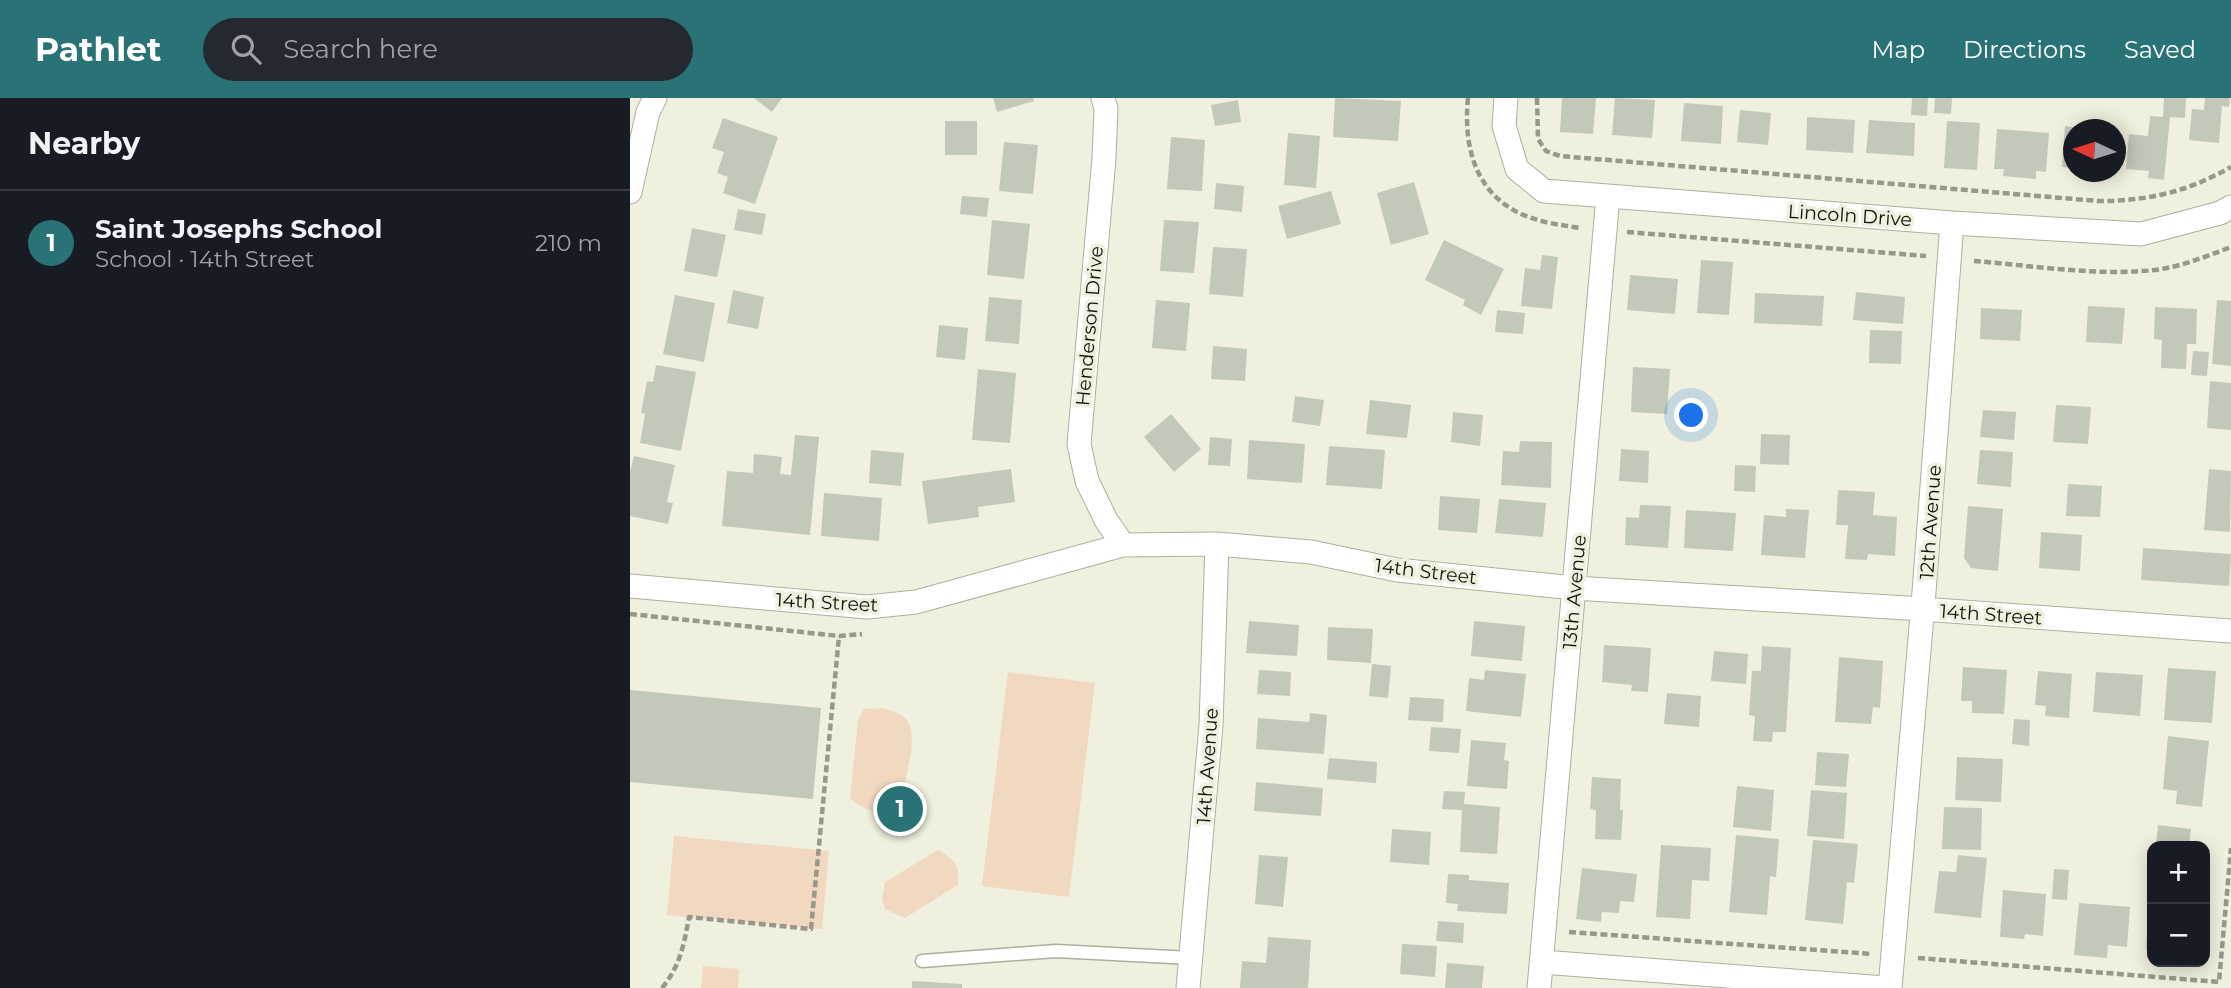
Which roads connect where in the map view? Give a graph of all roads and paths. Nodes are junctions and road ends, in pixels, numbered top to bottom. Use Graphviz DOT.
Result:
graph roads {
  1 [pos="655,98"];
  2 [pos="1104,98"];
  3 [pos="1506,98"];
  4 [pos="1538,98"];
  5 [pos="2231,167"];
  6 [pos="630,192"];
  7 [pos="1608,196"];
  8 [pos="2231,207"];
  9 [pos="1952,222"];
  10 [pos="1620,231"];
  11 [pos="2231,247"];
  12 [pos="1937,257"];
  13 [pos="1969,260"];
  14 [pos="1217,544"];
  15 [pos="1123,545"];
  16 [pos="630,586"];
  17 [pos="1574,588"];
  18 [pos="1923,609"];
  19 [pos="2231,631"];
  20 [pos="839,636"];
  21 [pos="2231,848"];
  22 [pos="1561,932"];
  23 [pos="1874,954"];
  24 [pos="1907,957"];
  25 [pos="1191,958"];
  26 [pos="922,961"];
  27 [pos="1542,962"];
  28 [pos="662,988"];
  29 [pos="1188,988"];
  30 [pos="1539,988"];
  31 [pos="1888,988"];
  1 -- 6 [label="street"];
  2 -- 15 [label="street, Henderson Drive"];
  3 -- 7 [label="street, Lincoln Drive"];
  4 -- 5 [label="path"];
  7 -- 9 [label="street, Lincoln Drive"];
  7 -- 17 [label="street, 13th Avenue"];
  8 -- 9 [label="street, Lincoln Drive"];
  9 -- 18 [label="street, 12th Avenue"];
  10 -- 12 [label="path"];
  11 -- 13 [label="path"];
  14 -- 15 [label="street, 14th Street"];
  14 -- 17 [label="street, 14th Street"];
  14 -- 25 [label="street, 14th Avenue"];
  15 -- 16 [label="street, 14th Street"];
  17 -- 18 [label="street, 14th Street"];
  17 -- 27 [label="street, 13th Avenue"];
  18 -- 19 [label="street, 14th Street"];
  18 -- 31 [label="street, 12th Avenue"];
  20 -- 28 [label="path"];
  21 -- 24 [label="path"];
  22 -- 23 [label="path"];
  25 -- 26 [label="lane"];
  25 -- 29 [label="street, 14th Avenue"];
  27 -- 30 [label="street, 13th Avenue"];
  27 -- 31 [label="street"];
}
